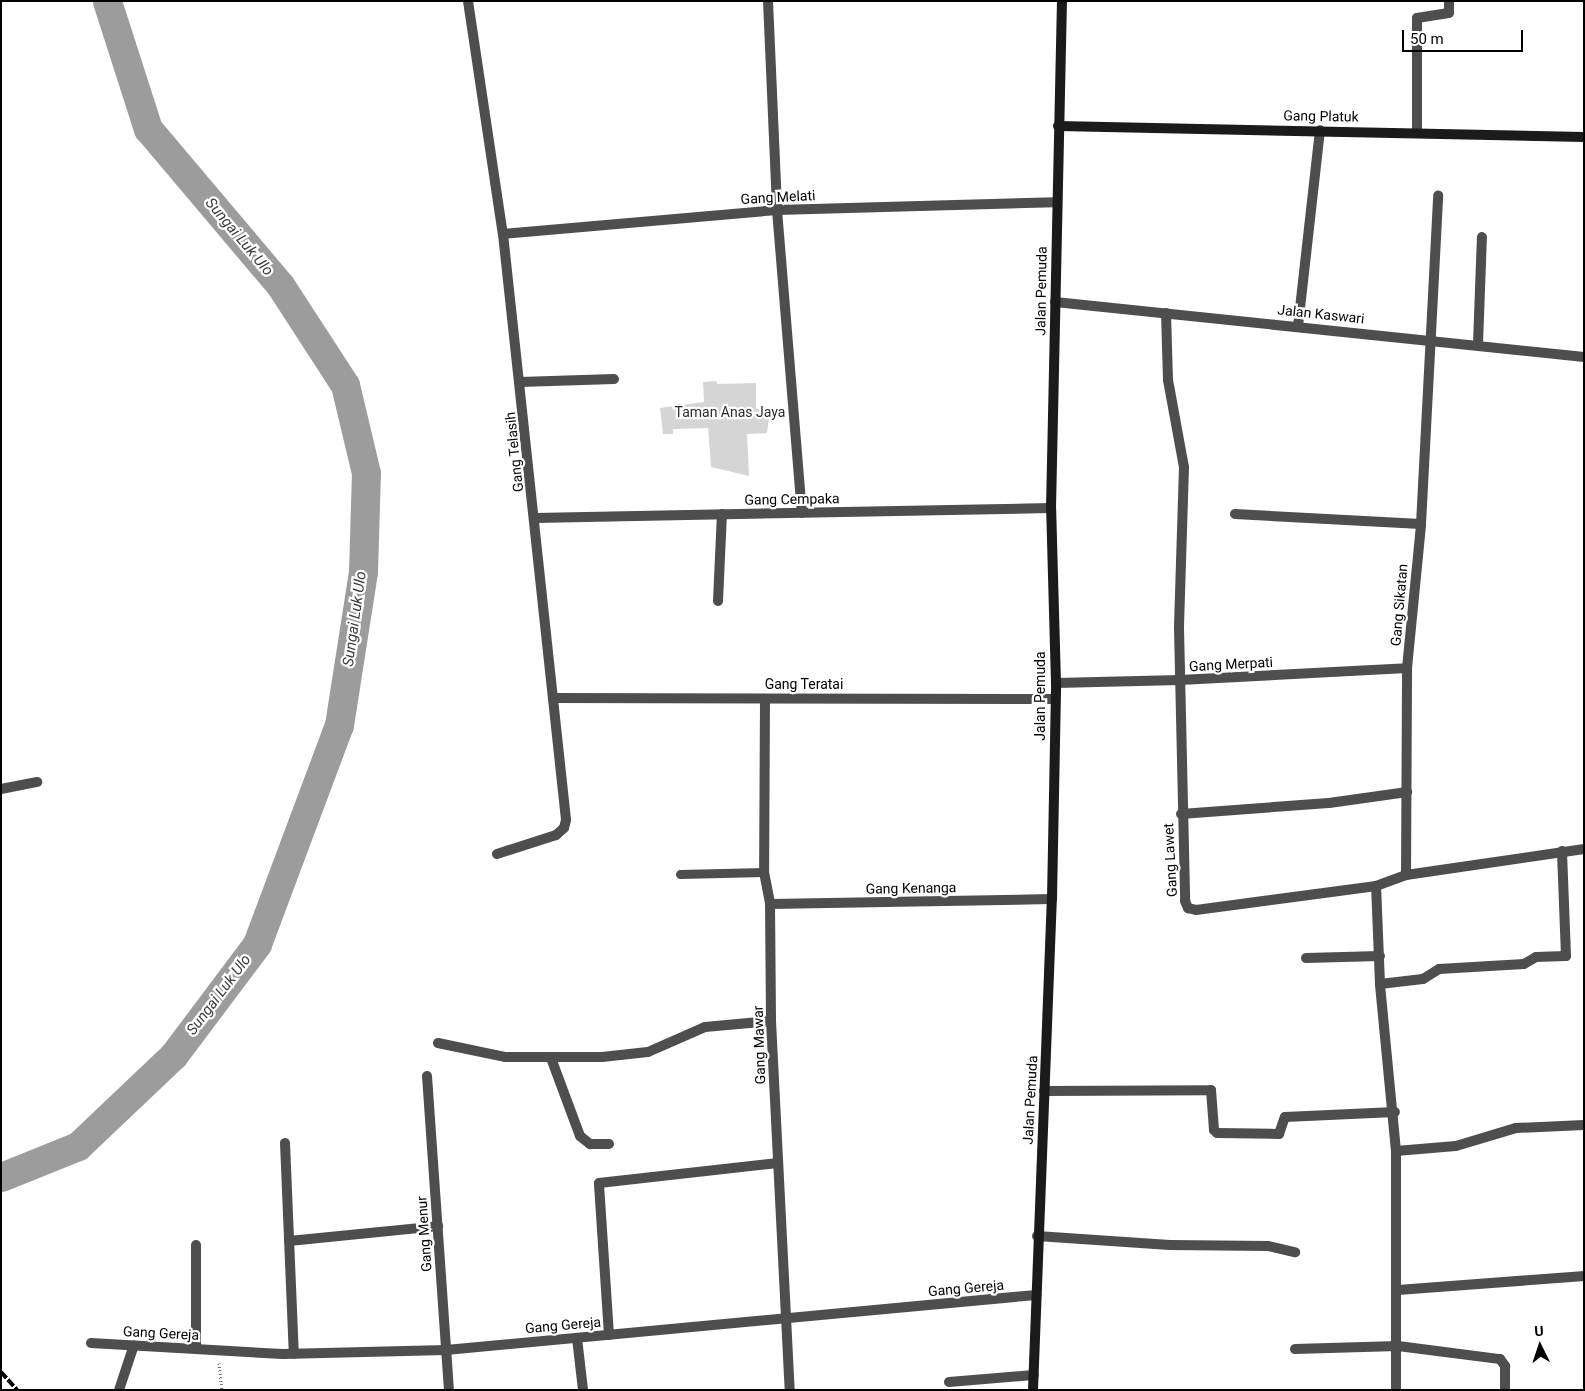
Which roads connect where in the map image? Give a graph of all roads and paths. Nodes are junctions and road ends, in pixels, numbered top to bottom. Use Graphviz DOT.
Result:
graph roads {
  1 [pos="468,1"];
  2 [pos="768,1"];
  3 [pos="1062,1"];
  4 [pos="1449,1"];
  5 [pos="1058,126"];
  6 [pos="1320,130"];
  7 [pos="1417,131"];
  8 [pos="1584,137"];
  9 [pos="1438,194"];
  10 [pos="1055,202"];
  11 [pos="777,210"];
  12 [pos="503,234"];
  13 [pos="1482,236"];
  14 [pos="1055,302"];
  15 [pos="1166,312"];
  16 [pos="1298,326"];
  17 [pos="1430,338"];
  18 [pos="1478,344"];
  19 [pos="1584,357"];
  20 [pos="614,379"];
  21 [pos="520,382"];
  22 [pos="1051,508"];
  23 [pos="802,513"];
  24 [pos="722,514"];
  25 [pos="1235,514"];
  26 [pos="534,518"];
  27 [pos="1421,524"];
  28 [pos="718,601"];
  29 [pos="1407,668"];
  30 [pos="1180,680"];
  31 [pos="1056,683"];
  32 [pos="554,698"];
  33 [pos="1054,698"];
  34 [pos="765,699"];
  35 [pos="37,782"];
  36 [pos="1,789"];
  37 [pos="1407,792"];
  38 [pos="1181,814"];
  39 [pos="1584,849"];
  40 [pos="1562,851"];
  41 [pos="497,854"];
  42 [pos="764,872"];
  43 [pos="680,874"];
  44 [pos="1406,875"];
  45 [pos="1376,886"];
  46 [pos="1052,899"];
  47 [pos="770,904"];
  48 [pos="1380,956"];
  49 [pos="1306,958"];
  50 [pos="1380,984"];
  51 [pos="771,1021"];
  52 [pos="438,1043"];
  53 [pos="551,1058"];
  54 [pos="427,1076"];
  55 [pos="1044,1091"];
  56 [pos="1394,1112"];
  57 [pos="1584,1125"];
  58 [pos="284,1143"];
  59 [pos="609,1144"];
  60 [pos="1396,1151"];
  61 [pos="778,1163"];
  62 [pos="438,1226"];
  63 [pos="1037,1236"];
  64 [pos="289,1240"];
  65 [pos="196,1245"];
  66 [pos="1294,1252"];
  67 [pos="1584,1276"];
  68 [pos="1398,1290"];
  69 [pos="1036,1295"];
  70 [pos="784,1319"];
  71 [pos="608,1335"];
  72 [pos="577,1338"];
  73 [pos="91,1343"];
  74 [pos="134,1345"];
  75 [pos="1398,1346"];
  76 [pos="196,1348"];
  77 [pos="1295,1349"];
  78 [pos="218,1350"];
  79 [pos="446,1350"];
  80 [pos="294,1354"];
  81 [pos="1034,1375"];
  82 [pos="949,1382"];
  83 [pos="119,1390"];
  84 [pos="222,1390"];
  85 [pos="449,1390"];
  86 [pos="583,1390"];
  87 [pos="790,1390"];
  88 [pos="1034,1390"];
  89 [pos="1396,1390"];
  90 [pos="1505,1390"];
  1 -- 12 [label="street, Gang Telasih"];
  2 -- 11 [label="street"];
  3 -- 5 [label="main road, Jalan Pemuda"];
  4 -- 7 [label="street"];
  5 -- 6 [label="main road, Gang Platuk"];
  5 -- 10 [label="main road, Jalan Pemuda"];
  6 -- 7 [label="main road, Gang Platuk"];
  6 -- 16 [label="street"];
  7 -- 8 [label="main road, Gang Platuk"];
  9 -- 17 [label="street, Gang Sikatan"];
  10 -- 11 [label="street, Gang Melati"];
  10 -- 14 [label="main road, Jalan Pemuda"];
  11 -- 12 [label="street, Gang Melati"];
  11 -- 23 [label="street"];
  12 -- 21 [label="street, Gang Telasih"];
  13 -- 18 [label="street"];
  14 -- 15 [label="street, Jalan Kaswari"];
  14 -- 22 [label="main road, Jalan Pemuda"];
  15 -- 16 [label="street, Jalan Kaswari"];
  15 -- 30 [label="street, Gang Lawet"];
  16 -- 17 [label="street, Jalan Kaswari"];
  17 -- 18 [label="street, Jalan Kaswari"];
  17 -- 27 [label="street, Gang Sikatan"];
  18 -- 19 [label="street, Jalan Kaswari"];
  20 -- 21 [label="street"];
  21 -- 26 [label="street, Gang Telasih"];
  22 -- 23 [label="street, Gang Cempaka"];
  22 -- 31 [label="main road, Jalan Pemuda"];
  23 -- 24 [label="street, Gang Cempaka"];
  24 -- 26 [label="street, Gang Cempaka"];
  24 -- 28 [label="street"];
  25 -- 27 [label="street"];
  26 -- 32 [label="street, Gang Telasih"];
  27 -- 29 [label="street, Gang Sikatan"];
  29 -- 30 [label="street, Gang Merpati"];
  29 -- 37 [label="street, Gang Sikatan"];
  30 -- 31 [label="street, Gang Merpati"];
  30 -- 38 [label="street, Gang Lawet"];
  31 -- 33 [label="main road, Jalan Pemuda"];
  32 -- 34 [label="street, Gang Teratai"];
  32 -- 41 [label="street, Gang Telasih"];
  33 -- 34 [label="street, Gang Teratai"];
  33 -- 46 [label="main road, Jalan Pemuda"];
  34 -- 42 [label="street, Gang Mawar"];
  35 -- 36 [label="street"];
  37 -- 38 [label="street"];
  37 -- 44 [label="street, Gang Sikatan"];
  38 -- 45 [label="street, Gang Lawet"];
  39 -- 40 [label="street"];
  40 -- 44 [label="street"];
  40 -- 50 [label="street"];
  42 -- 43 [label="lane"];
  42 -- 47 [label="street, Gang Mawar"];
  44 -- 45 [label="street"];
  45 -- 48 [label="street"];
  46 -- 47 [label="street, Gang Kenanga"];
  46 -- 55 [label="main road, Jalan Pemuda"];
  47 -- 51 [label="street, Gang Mawar"];
  48 -- 49 [label="street"];
  48 -- 50 [label="street"];
  50 -- 56 [label="street"];
  51 -- 53 [label="street"];
  51 -- 61 [label="street, Gang Mawar"];
  52 -- 53 [label="street"];
  53 -- 59 [label="street"];
  54 -- 62 [label="street, Gang Menur"];
  55 -- 56 [label="street"];
  55 -- 63 [label="main road, Jalan Pemuda"];
  56 -- 60 [label="street"];
  57 -- 60 [label="street"];
  58 -- 64 [label="street"];
  60 -- 68 [label="street"];
  61 -- 70 [label="street, Gang Mawar"];
  61 -- 71 [label="street"];
  62 -- 64 [label="street"];
  62 -- 79 [label="street, Gang Menur"];
  63 -- 66 [label="street"];
  63 -- 69 [label="main road, Jalan Pemuda"];
  64 -- 80 [label="street"];
  65 -- 76 [label="street"];
  67 -- 68 [label="street"];
  68 -- 75 [label="street"];
  69 -- 70 [label="street, Gang Gereja"];
  69 -- 81 [label="main road, Jalan Pemuda"];
  70 -- 71 [label="street, Gang Gereja"];
  70 -- 87 [label="street, Gang Mawar"];
  71 -- 72 [label="street, Gang Gereja"];
  72 -- 79 [label="street, Gang Gereja"];
  72 -- 86 [label="street"];
  73 -- 74 [label="street, Gang Gereja"];
  74 -- 76 [label="street, Gang Gereja"];
  74 -- 83 [label="street"];
  75 -- 77 [label="street"];
  75 -- 89 [label="street"];
  75 -- 90 [label="street"];
  76 -- 78 [label="street, Gang Gereja"];
  78 -- 80 [label="street, Gang Gereja"];
  78 -- 84 [label="path"];
  79 -- 80 [label="street, Gang Gereja"];
  79 -- 85 [label="street, Gang Menur"];
  81 -- 82 [label="street"];
  81 -- 88 [label="main road, Jalan Pemuda"];
}
